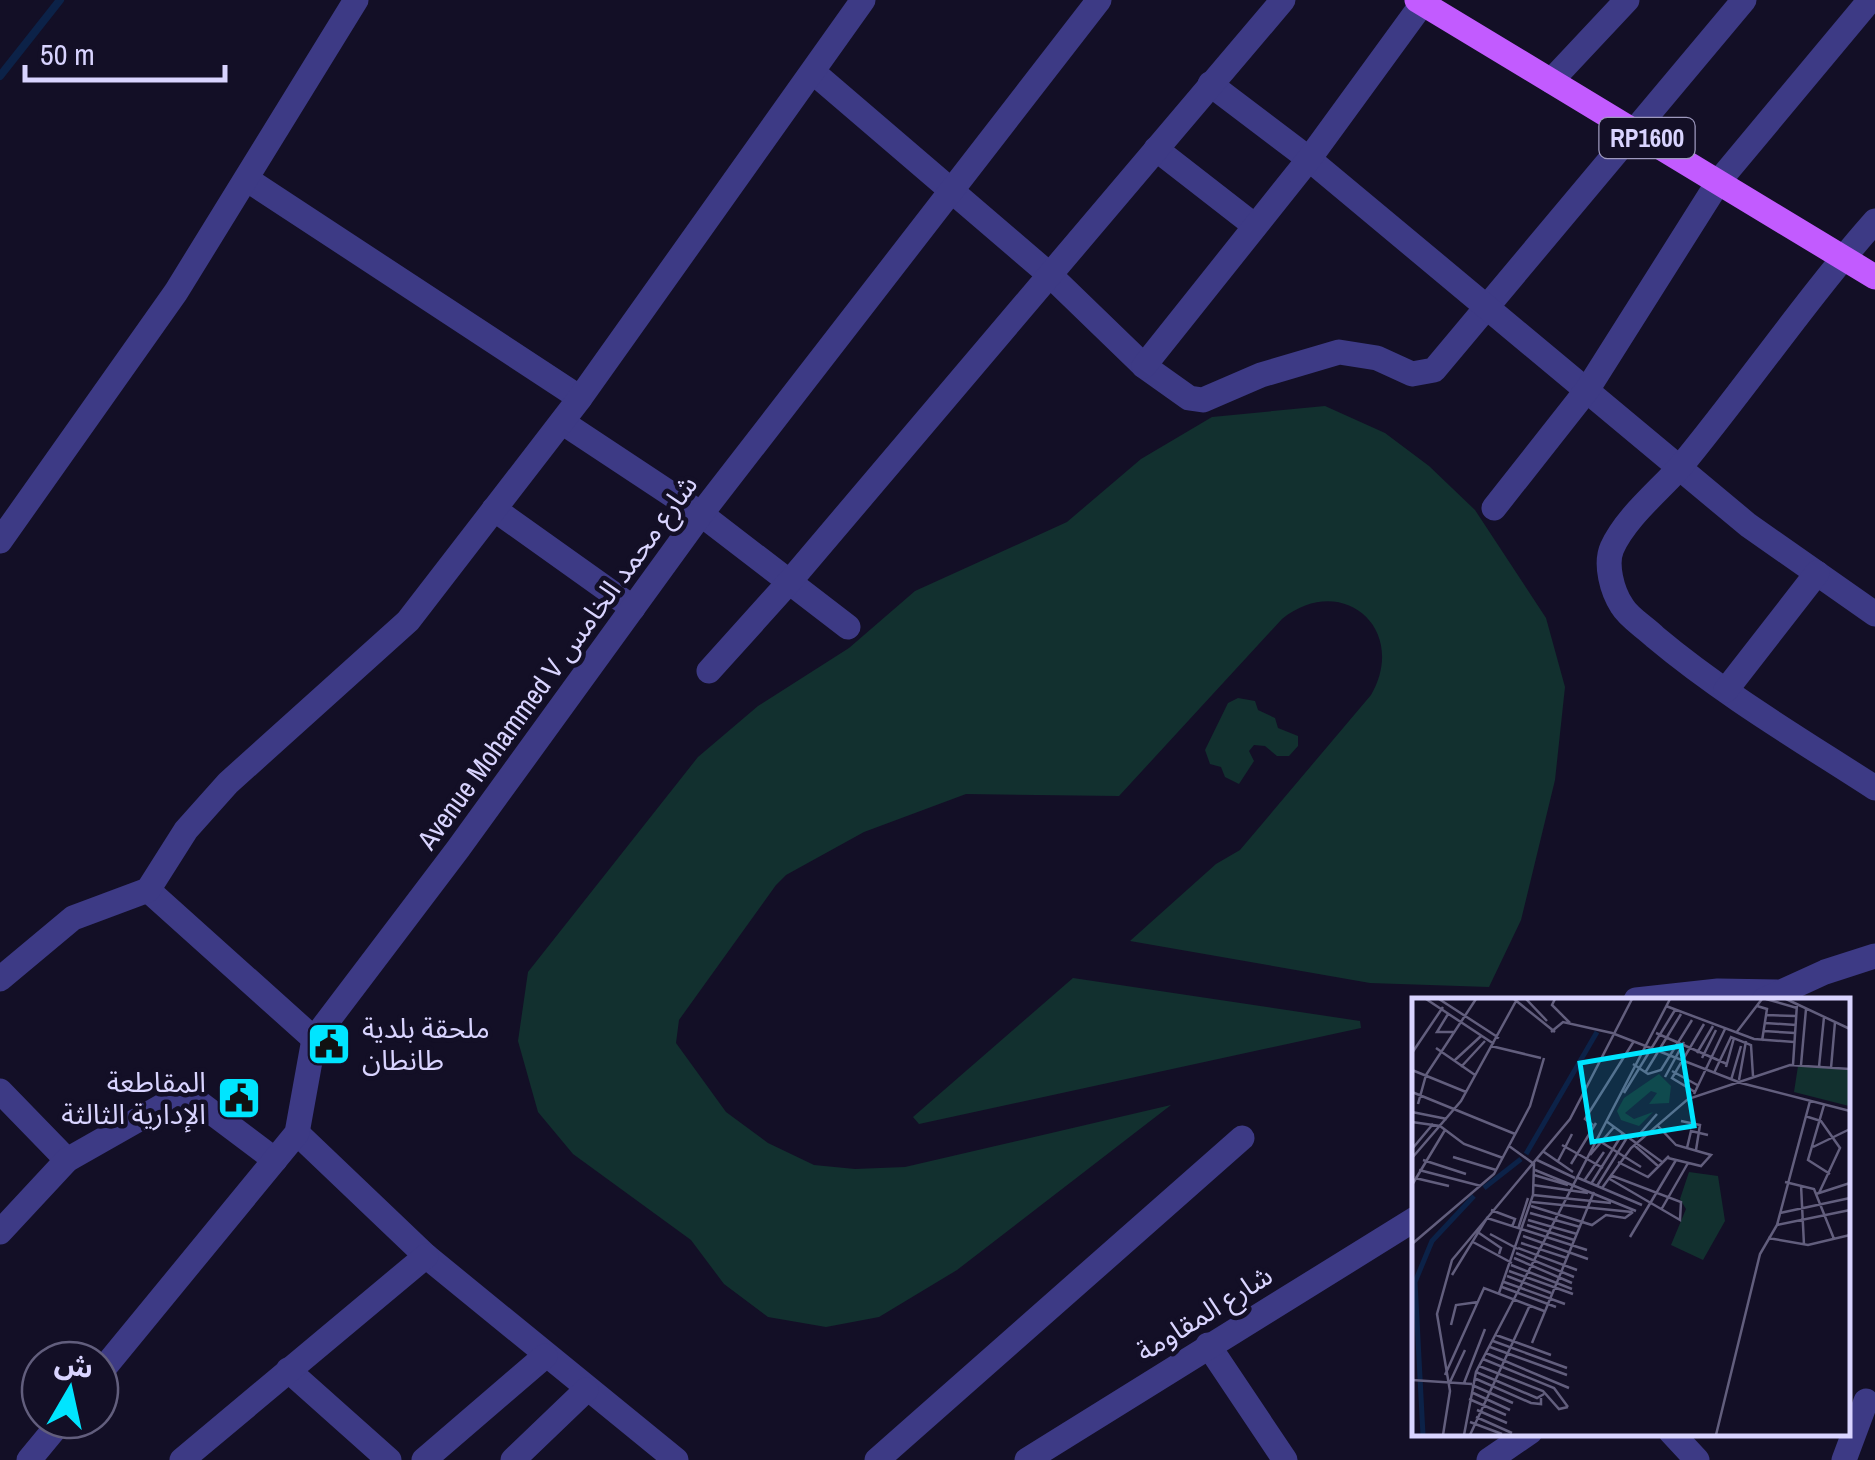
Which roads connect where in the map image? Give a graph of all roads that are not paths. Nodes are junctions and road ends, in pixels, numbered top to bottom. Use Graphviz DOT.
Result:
graph roads {
  1 [pos="356,0"];
  2 [pos="863,0"];
  3 [pos="1099,0"];
  4 [pos="1284,0"];
  5 [pos="1626,0"];
  6 [pos="1744,0"];
  7 [pos="1870,0"];
  8 [pos="1422,1"];
  9 [pos="813,72"];
  10 [pos="1551,81"];
  11 [pos="1210,84"];
  12 [pos="1633,130"];
  13 [pos="1156,149"];
  14 [pos="1309,159"];
  15 [pos="248,180"];
  16 [pos="1719,181"];
  17 [pos="950,190"];
  18 [pos="1875,221"];
  19 [pos="1255,226"];
  20 [pos="1842,258"];
  21 [pos="1051,276"];
  22 [pos="1875,276"];
  23 [pos="1488,309"];
  24 [pos="1144,366"];
  25 [pos="1587,390"];
  26 [pos="580,398"];
  27 [pos="562,422"];
  28 [pos="1680,466"];
  29 [pos="1494,508"];
  30 [pos="494,509"];
  31 [pos="701,514"];
  32 [pos="0,541"];
  33 [pos="1817,573"];
  34 [pos="791,580"];
  35 [pos="633,608"];
  36 [pos="1875,614"];
  37 [pos="848,627"];
  38 [pos="708,671"];
  39 [pos="1726,690"];
  40 [pos="1875,788"];
  41 [pos="148,890"];
  42 [pos="1875,956"];
  43 [pos="0,979"];
  44 [pos="1771,996"];
  45 [pos="1654,998"];
  46 [pos="314,1039"];
  47 [pos="0,1091"];
  48 [pos="297,1134"];
  49 [pos="1242,1138"];
  50 [pos="67,1160"];
  51 [pos="274,1160"];
  52 [pos="1412,1221"];
  53 [pos="0,1232"];
  54 [pos="426,1256"];
  55 [pos="1208,1345"];
  56 [pos="120,1349"];
  57 [pos="546,1356"];
  58 [pos="288,1370"];
  59 [pos="586,1390"];
  60 [pos="1863,1398"];
  61 [pos="1526,1435"];
  62 [pos="1674,1435"];
  63 [pos="46,1440"];
  64 [pos="666,1457"];
  65 [pos="29,1460"];
  66 [pos="182,1460"];
  67 [pos="389,1460"];
  68 [pos="424,1460"];
  69 [pos="513,1460"];
  70 [pos="877,1460"];
  71 [pos="1026,1460"];
  72 [pos="1285,1460"];
  73 [pos="1489,1460"];
  74 [pos="1697,1460"];
  75 [pos="1844,1460"];
  1 -- 15 [label="street"];
  2 -- 9 [label="street"];
  3 -- 17 [label="street, Avenue Mohammed V شارع محمد الخامس"];
  4 -- 11 [label="street"];
  5 -- 10 [label="street"];
  6 -- 12 [label="street"];
  7 -- 16 [label="street"];
  8 -- 10 [label="main road, RP1600"];
  8 -- 14 [label="street"];
  9 -- 17 [label="street"];
  9 -- 26 [label="street"];
  10 -- 12 [label="main road, RP1600"];
  11 -- 13 [label="street"];
  11 -- 14 [label="street"];
  12 -- 16 [label="main road, RP1600"];
  12 -- 23 [label="street"];
  13 -- 19 [label="street"];
  13 -- 21 [label="street"];
  14 -- 19 [label="street"];
  14 -- 23 [label="street"];
  15 -- 26 [label="street"];
  15 -- 32 [label="street"];
  16 -- 20 [label="main road, RP1600"];
  16 -- 25 [label="street"];
  17 -- 21 [label="street"];
  17 -- 31 [label="street, Avenue Mohammed V شارع محمد الخامس"];
  18 -- 20 [label="street"];
  19 -- 24 [label="street"];
  20 -- 22 [label="main road, RP1600"];
  20 -- 28 [label="street"];
  21 -- 24 [label="street"];
  21 -- 34 [label="street"];
  23 -- 24 [label="street"];
  23 -- 25 [label="street"];
  25 -- 28 [label="street"];
  25 -- 29 [label="street"];
  26 -- 27 [label="street"];
  27 -- 30 [label="street"];
  27 -- 31 [label="street"];
  28 -- 33 [label="street"];
  28 -- 39 [label="street"];
  30 -- 35 [label="street"];
  30 -- 41 [label="street"];
  31 -- 34 [label="street"];
  31 -- 35 [label="street, Avenue Mohammed V شارع محمد الخامس"];
  33 -- 36 [label="street"];
  33 -- 39 [label="street"];
  34 -- 37 [label="street"];
  34 -- 38 [label="street"];
  35 -- 46 [label="street, Avenue Mohammed V شارع محمد الخامس"];
  39 -- 40 [label="street"];
  41 -- 43 [label="street"];
  41 -- 46 [label="street"];
  42 -- 44 [label="street"];
  44 -- 45 [label="street"];
  46 -- 48 [label="street, Avenue Mohammed V شارع محمد الخامس"];
  47 -- 50 [label="street"];
  48 -- 51 [label="street"];
  48 -- 54 [label="street"];
  49 -- 70 [label="street"];
  50 -- 51 [label="street"];
  50 -- 53 [label="street"];
  51 -- 56 [label="street"];
  52 -- 55 [label="street, شارع المقاومة"];
  54 -- 57 [label="street"];
  54 -- 58 [label="street"];
  55 -- 71 [label="street, شارع المقاومة"];
  55 -- 72 [label="street"];
  57 -- 59 [label="street"];
  57 -- 68 [label="street"];
  58 -- 66 [label="street"];
  58 -- 67 [label="street"];
  59 -- 64 [label="street"];
  59 -- 69 [label="street"];
  60 -- 75 [label="street"];
  61 -- 73 [label="street"];
  62 -- 74 [label="street"];
  63 -- 65 [label="street"];
}
